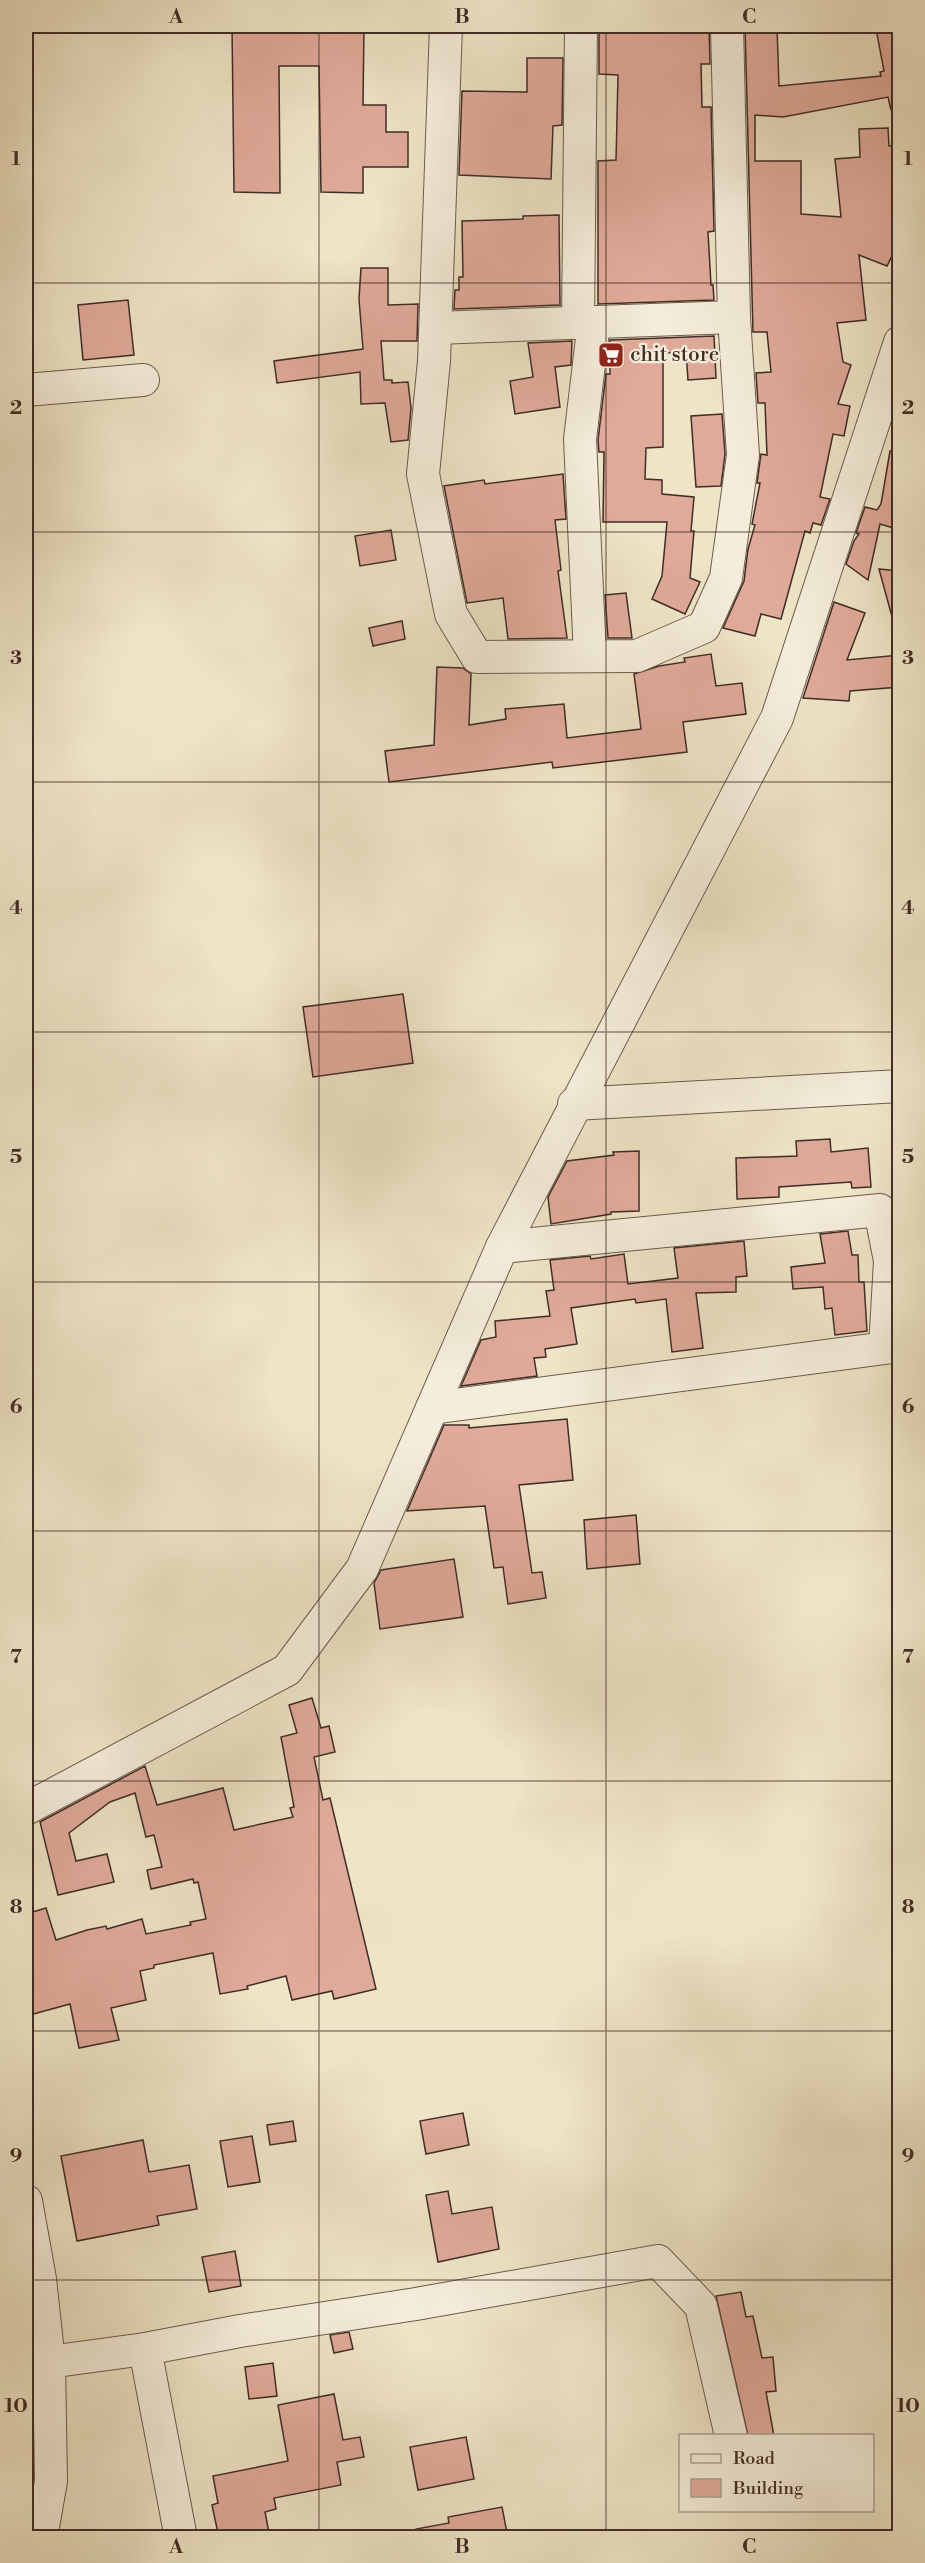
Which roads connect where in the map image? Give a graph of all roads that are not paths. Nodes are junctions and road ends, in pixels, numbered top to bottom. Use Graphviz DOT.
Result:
graph roads {
  1 [pos="446,26"];
  2 [pos="581,26"];
  3 [pos="727,26"];
  4 [pos="734,316"];
  5 [pos="586,322"];
  6 [pos="436,328"];
  7 [pos="900,342"];
  8 [pos="143,380"];
  9 [pos="26,390"];
  10 [pos="590,656"];
  11 [pos="900,1086"];
  12 [pos="574,1104"];
  13 [pos="502,1247"];
  14 [pos="432,1408"];
  15 [pos="26,1809"];
  16 [pos="26,2201"];
  17 [pos="145,2349"];
  18 [pos="49,2362"];
  19 [pos="731,2434"];
  20 [pos="41,2538"];
  21 [pos="181,2538"];
  1 -- 6 [label="street"];
  2 -- 5 [label="street"];
  3 -- 4 [label="street"];
  4 -- 5 [label="street"];
  4 -- 10 [label="street"];
  5 -- 6 [label="street"];
  5 -- 10 [label="street"];
  6 -- 10 [label="street"];
  7 -- 12 [label="street"];
  8 -- 9 [label="street"];
  11 -- 12 [label="street"];
  12 -- 13 [label="street"];
  13 -- 14 [label="street"];
  13 -- 14 [label="street"];
  14 -- 15 [label="street"];
  16 -- 18 [label="street"];
  17 -- 18 [label="street"];
  17 -- 19 [label="street"];
  17 -- 21 [label="street"];
  18 -- 20 [label="street"];
}
